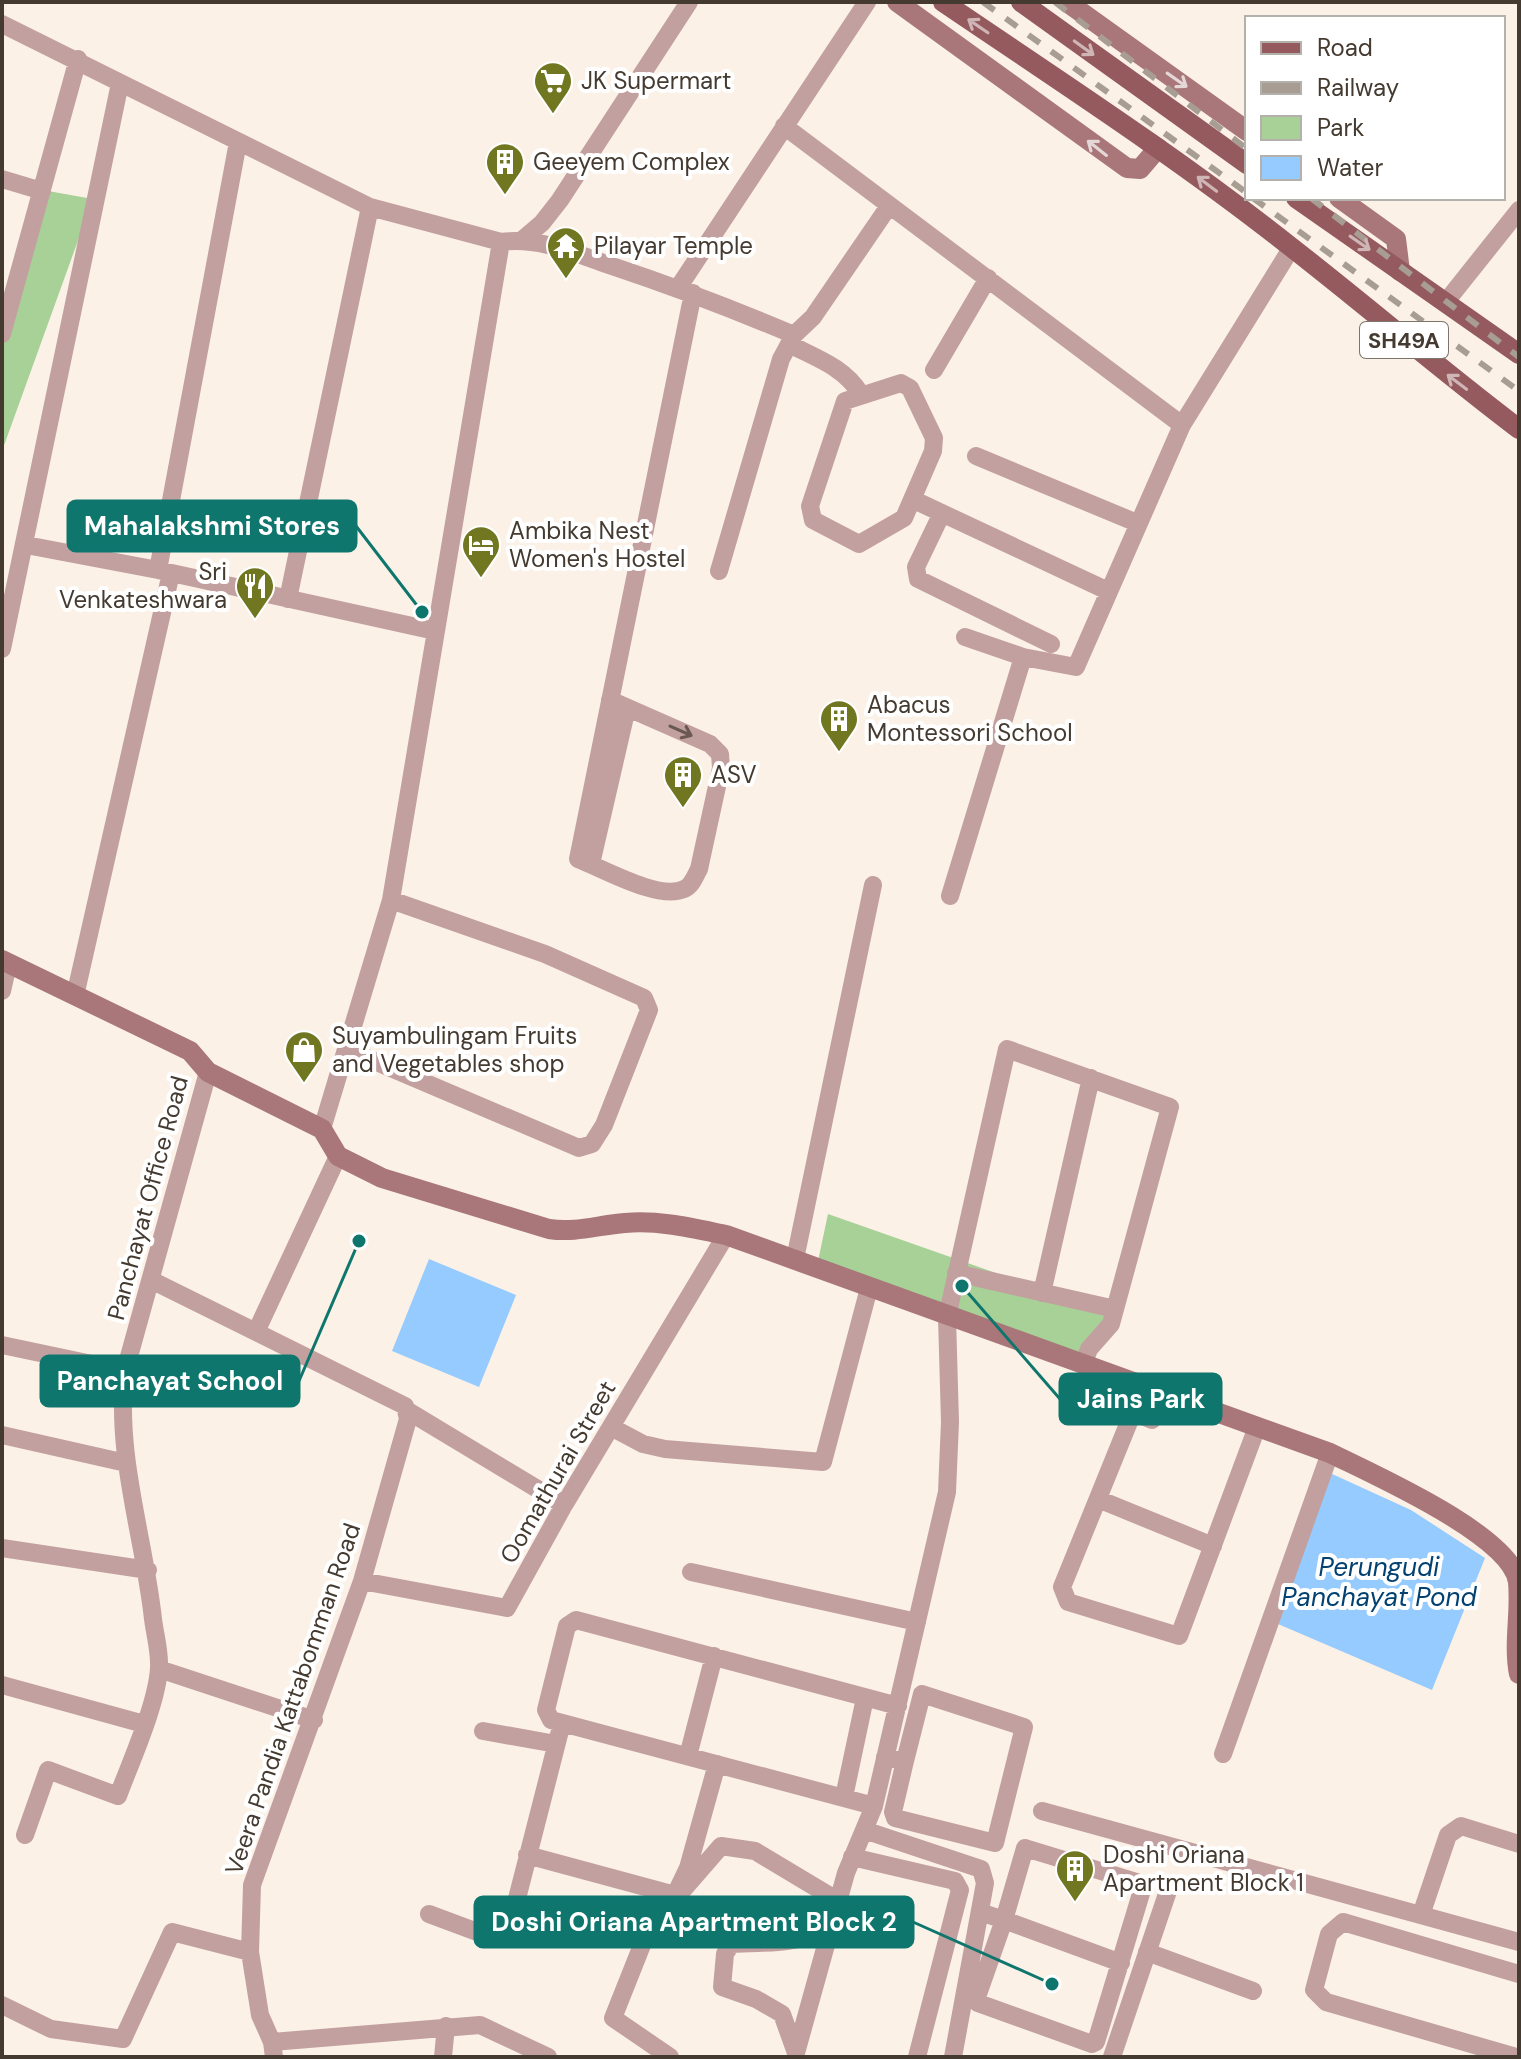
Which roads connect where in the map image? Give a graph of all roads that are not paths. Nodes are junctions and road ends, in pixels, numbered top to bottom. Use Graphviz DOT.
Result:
graph roads {
  1 [pos="689,2"];
  2 [pos="867,2"];
  3 [pos="897,2"];
  4 [pos="943,2"];
  5 [pos="1021,2"];
  6 [pos="1067,2"];
  7 [pos="2,24"];
  8 [pos="78,59"];
  9 [pos="120,83"];
  10 [pos="784,126"];
  11 [pos="1245,130"];
  12 [pos="238,142"];
  13 [pos="1158,148"];
  14 [pos="1245,163"];
  15 [pos="2,179"];
  16 [pos="42,191"];
  17 [pos="1299,200"];
  18 [pos="1342,200"];
  19 [pos="889,206"];
  20 [pos="370,207"];
  21 [pos="1519,210"];
  22 [pos="522,240"];
  23 [pos="501,242"];
  24 [pos="1292,247"];
  25 [pos="1400,271"];
  26 [pos="988,278"];
  27 [pos="686,290"];
  28 [pos="1445,303"];
  29 [pos="2,334"];
  30 [pos="792,339"];
  31 [pos="1519,354"];
  32 [pos="934,370"];
  33 [pos="860,393"];
  34 [pos="1182,425"];
  35 [pos="1519,429"];
  36 [pos="976,456"];
  37 [pos="914,500"];
  38 [pos="942,513"];
  39 [pos="1137,523"];
  40 [pos="26,545"];
  41 [pos="165,571"];
  42 [pos="719,571"];
  43 [pos="1108,591"];
  44 [pos="288,599"];
  45 [pos="435,631"];
  46 [pos="965,637"];
  47 [pos="1051,644"];
  48 [pos="2,649"];
  49 [pos="1023,657"];
  50 [pos="619,704"];
  51 [pos="873,885"];
  52 [pos="950,896"];
  53 [pos="391,900"];
  54 [pos="5,962"];
  55 [pos="2,991"];
  56 [pos="75,996"];
  57 [pos="346,1049"];
  58 [pos="208,1072"];
  59 [pos="1091,1078"];
  60 [pos="322,1129"];
  61 [pos="338,1156"];
  62 [pos="726,1235"];
  63 [pos="795,1259"];
  64 [pos="956,1273"];
  65 [pos="151,1280"];
  66 [pos="869,1288"];
  67 [pos="1042,1293"];
  68 [pos="1115,1309"];
  69 [pos="947,1317"];
  70 [pos="256,1332"];
  71 [pos="2,1345"];
  72 [pos="1083,1365"];
  73 [pos="125,1371"];
  74 [pos="1161,1393"];
  75 [pos="406,1409"];
  76 [pos="611,1427"];
  77 [pos="1257,1427"];
  78 [pos="2,1435"];
  79 [pos="1330,1453"];
  80 [pos="126,1463"];
  81 [pos="1098,1499"];
  82 [pos="564,1505"];
  83 [pos="1213,1546"];
  84 [pos="2,1548"];
  85 [pos="148,1570"];
  86 [pos="691,1572"];
  87 [pos="362,1581"];
  88 [pos="917,1622"];
  89 [pos="714,1656"];
  90 [pos="159,1669"];
  91 [pos="1519,1674"];
  92 [pos="2,1685"];
  93 [pos="865,1698"];
  94 [pos="898,1706"];
  95 [pos="314,1720"];
  96 [pos="562,1723"];
  97 [pos="144,1724"];
  98 [pos="483,1731"];
  99 [pos="556,1744"];
  100 [pos="1223,1754"];
  101 [pos="688,1756"];
  102 [pos="885,1757"];
  103 [pos="905,1761"];
  104 [pos="717,1764"];
  105 [pos="844,1797"];
  106 [pos="874,1803"];
  107 [pos="1042,1811"];
  108 [pos="864,1830"];
  109 [pos="25,1835"];
  110 [pos="1519,1844"];
  111 [pos="527,1855"];
  112 [pos="852,1857"];
  113 [pos="1168,1891"];
  114 [pos="840,1902"];
  115 [pos="980,1912"];
  116 [pos="429,1914"];
  117 [pos="1421,1915"];
  118 [pos="1004,1920"];
  119 [pos="834,1924"];
  120 [pos="1519,1942"];
  121 [pos="250,1952"];
  122 [pos="1147,1952"];
  123 [pos="1121,1963"];
  124 [pos="1519,1974"];
  125 [pos="1253,1991"];
  126 [pos="2,2005"];
  127 [pos="446,2026"];
  128 [pos="273,2049"];
  129 [pos="796,2055"];
  130 [pos="443,2057"];
  131 [pos="548,2057"];
  132 [pos="670,2057"];
  133 [pos="917,2057"];
  134 [pos="953,2057"];
  135 [pos="1112,2057"];
  136 [pos="1516,2057"];
  1 -- 22 [label="street"];
  2 -- 10 [label="street"];
  13 -- 3 [label="street, one-way"];
  13 -- 4 [label="main road, SH49A, one-way"];
  5 -- 14 [label="main road, one-way"];
  6 -- 11 [label="street, one-way"];
  7 -- 8 [label="street"];
  8 -- 9 [label="street"];
  8 -- 16 [label="street"];
  9 -- 12 [label="street"];
  9 -- 40 [label="street"];
  10 -- 19 [label="street"];
  10 -- 27 [label="street"];
  12 -- 20 [label="street"];
  12 -- 41 [label="street"];
  24 -- 13 [label="main road, SH49A, one-way"];
  15 -- 16 [label="street"];
  16 -- 29 [label="street"];
  17 -- 25 [label="main road, SH49A, one-way"];
  18 -- 25 [label="street"];
  19 -- 26 [label="street"];
  19 -- 30 [label="street"];
  20 -- 23 [label="street"];
  20 -- 44 [label="street"];
  21 -- 28 [label="street"];
  22 -- 23 [label="street"];
  22 -- 27 [label="street"];
  23 -- 45 [label="street"];
  24 -- 34 [label="street"];
  35 -- 24 [label="main road, SH49A, one-way"];
  25 -- 28 [label="main road, SH49A"];
  26 -- 32 [label="street"];
  26 -- 34 [label="street"];
  27 -- 30 [label="street"];
  27 -- 50 [label="street"];
  28 -- 31 [label="main road, SH49A"];
  30 -- 33 [label="street"];
  30 -- 42 [label="street"];
  33 -- 37 [label="street"];
  33 -- 37 [label="street"];
  34 -- 39 [label="street"];
  36 -- 39 [label="street"];
  37 -- 38 [label="street"];
  38 -- 43 [label="street"];
  38 -- 47 [label="street"];
  39 -- 43 [label="street"];
  40 -- 41 [label="street"];
  40 -- 48 [label="street"];
  41 -- 44 [label="street"];
  41 -- 56 [label="street"];
  43 -- 49 [label="street"];
  44 -- 45 [label="street"];
  45 -- 53 [label="street"];
  46 -- 49 [label="street"];
  49 -- 52 [label="street"];
  50 -- 50 [label="street, one-way"];
  51 -- 63 [label="street"];
  53 -- 57 [label="street"];
  53 -- 57 [label="street"];
  54 -- 55 [label="street"];
  54 -- 56 [label="street"];
  56 -- 58 [label="street"];
  57 -- 60 [label="street"];
  58 -- 60 [label="street"];
  58 -- 65 [label="street, Panchayat Office Road"];
  59 -- 64 [label="street"];
  59 -- 67 [label="street"];
  59 -- 68 [label="street"];
  60 -- 61 [label="street"];
  61 -- 62 [label="street"];
  61 -- 70 [label="street"];
  62 -- 63 [label="street"];
  62 -- 76 [label="street, Oomathurai Street"];
  63 -- 66 [label="street"];
  64 -- 67 [label="street"];
  64 -- 69 [label="street"];
  65 -- 70 [label="street"];
  65 -- 73 [label="street, Panchayat Office Road"];
  66 -- 69 [label="street"];
  66 -- 76 [label="street"];
  67 -- 68 [label="street"];
  68 -- 72 [label="street"];
  69 -- 72 [label="street"];
  69 -- 88 [label="street"];
  70 -- 75 [label="street"];
  71 -- 73 [label="street"];
  72 -- 74 [label="street"];
  73 -- 80 [label="street, Panchayat Office Road"];
  74 -- 77 [label="street"];
  74 -- 81 [label="street"];
  75 -- 82 [label="street"];
  75 -- 87 [label="street, Veera Pandia Kattabomman Road"];
  76 -- 82 [label="street, Oomathurai Street"];
  77 -- 79 [label="street"];
  77 -- 83 [label="street"];
  78 -- 80 [label="street"];
  79 -- 91 [label="street"];
  79 -- 100 [label="street"];
  80 -- 85 [label="street, Panchayat Office Road"];
  81 -- 83 [label="street"];
  81 -- 83 [label="street"];
  82 -- 87 [label="street, Oomathurai Street"];
  84 -- 85 [label="street"];
  85 -- 90 [label="street, Panchayat Office Road"];
  86 -- 88 [label="street"];
  87 -- 95 [label="street, Veera Pandia Kattabomman Road"];
  88 -- 94 [label="street"];
  89 -- 93 [label="street"];
  89 -- 96 [label="street"];
  89 -- 101 [label="street"];
  90 -- 95 [label="street"];
  90 -- 97 [label="street, Panchayat Office Road"];
  92 -- 97 [label="street"];
  93 -- 94 [label="street"];
  93 -- 105 [label="street"];
  94 -- 102 [label="street"];
  95 -- 121 [label="street, Veera Pandia Kattabomman Road"];
  96 -- 99 [label="street"];
  96 -- 101 [label="street"];
  97 -- 109 [label="street, Panchayat Office Road"];
  98 -- 99 [label="street"];
  99 -- 111 [label="street"];
  101 -- 104 [label="street"];
  102 -- 103 [label="street"];
  102 -- 106 [label="street"];
  103 -- 103 [label="street"];
  104 -- 105 [label="street"];
  104 -- 111 [label="street"];
  105 -- 106 [label="street"];
  106 -- 108 [label="street"];
  107 -- 117 [label="street"];
  108 -- 112 [label="street"];
  108 -- 115 [label="street"];
  110 -- 117 [label="street"];
  111 -- 116 [label="street"];
  112 -- 114 [label="street"];
  112 -- 133 [label="street"];
  113 -- 122 [label="street"];
  114 -- 119 [label="street"];
  114 -- 132 [label="street"];
  115 -- 118 [label="street"];
  115 -- 134 [label="street"];
  117 -- 120 [label="street"];
  118 -- 123 [label="street"];
  118 -- 123 [label="street"];
  118 -- 123 [label="street"];
  119 -- 129 [label="street"];
  119 -- 129 [label="street"];
  121 -- 126 [label="street"];
  121 -- 128 [label="street, Veera Pandia Kattabomman Road"];
  122 -- 125 [label="street"];
  122 -- 135 [label="street"];
  124 -- 136 [label="street"];
  127 -- 128 [label="street"];
  127 -- 130 [label="street"];
  127 -- 131 [label="street"];
}
